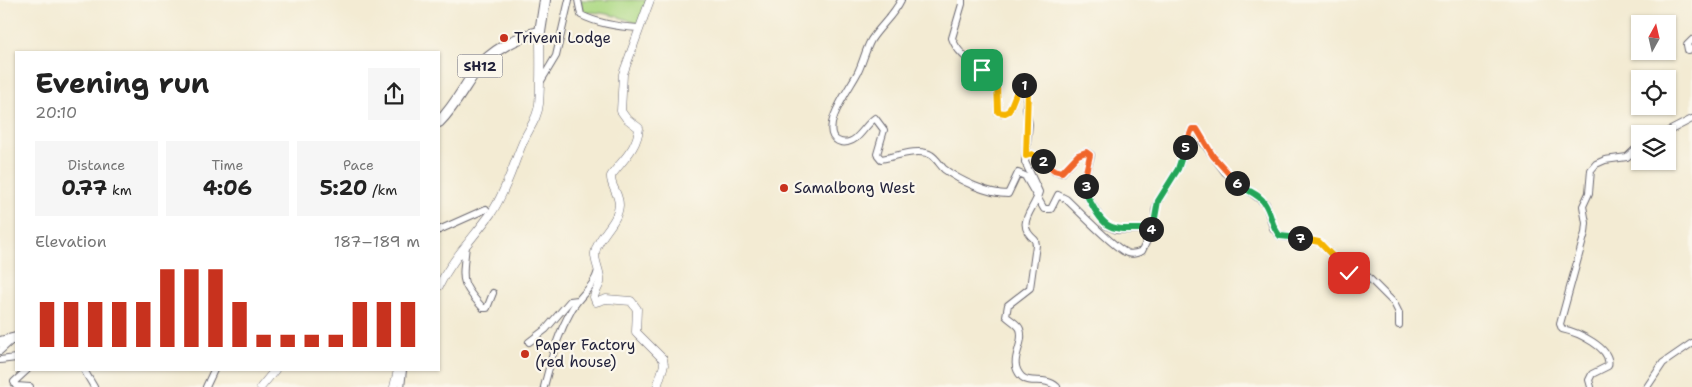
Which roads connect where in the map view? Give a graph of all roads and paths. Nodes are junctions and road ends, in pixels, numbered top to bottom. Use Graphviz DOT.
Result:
graph roads {
  1 [pos="545,0"];
  2 [pos="569,0"];
  3 [pos="578,0"];
  4 [pos="650,0"];
  5 [pos="901,0"];
  6 [pos="962,0"];
  7 [pos="640,28"];
  8 [pos="540,32"];
  9 [pos="1692,40"];
  10 [pos="1692,49"];
  11 [pos="540,81"];
  12 [pos="1692,119"];
  13 [pos="440,121"];
  14 [pos="1676,127"];
  15 [pos="1631,153"];
  16 [pos="1026,156"];
  17 [pos="1038,197"];
  18 [pos="486,210"];
  19 [pos="1153,229"];
  20 [pos="440,230"];
  21 [pos="466,245"];
  22 [pos="598,270"];
  23 [pos="440,284"];
  24 [pos="493,293"];
  25 [pos="578,300"];
  26 [pos="1399,325"];
  27 [pos="15,338"];
  28 [pos="15,339"];
  29 [pos="0,342"];
  30 [pos="529,342"];
  31 [pos="1692,343"];
  32 [pos="0,351"];
  33 [pos="15,358"];
  34 [pos="0,360"];
  35 [pos="26,371"];
  36 [pos="85,371"];
  37 [pos="214,371"];
  38 [pos="274,371"];
  39 [pos="398,371"];
  40 [pos="403,371"];
  41 [pos="30,387"];
  42 [pos="94,387"];
  43 [pos="206,387"];
  44 [pos="261,387"];
  45 [pos="394,387"];
  46 [pos="401,387"];
  47 [pos="544,387"];
  48 [pos="657,387"];
  49 [pos="1057,387"];
  50 [pos="1591,387"];
  51 [pos="1647,387"];
  1 -- 8 [label="main road"];
  2 -- 11 [label="street"];
  3 -- 7 [label="street"];
  4 -- 7 [label="street"];
  5 -- 17 [label="street"];
  6 -- 16 [label="street"];
  7 -- 22 [label="street"];
  8 -- 11 [label="street"];
  8 -- 13 [label="main road, SH12"];
  9 -- 10 [label="street"];
  11 -- 21 [label="street"];
  12 -- 14 [label="street"];
  15 -- 50 [label="street"];
  16 -- 17 [label="street"];
  16 -- 19 [label="street"];
  17 -- 19 [label="street"];
  17 -- 49 [label="street"];
  18 -- 20 [label="street"];
  19 -- 26 [label="street"];
  21 -- 23 [label="street"];
  21 -- 24 [label="street"];
  22 -- 25 [label="street"];
  22 -- 48 [label="street"];
  25 -- 30 [label="street"];
  25 -- 47 [label="street"];
  27 -- 29 [label="main road"];
  28 -- 32 [label="street"];
  31 -- 51 [label="street"];
  33 -- 34 [label="street"];
  35 -- 41 [label="street"];
  36 -- 42 [label="street"];
  37 -- 43 [label="street"];
  38 -- 44 [label="street"];
  39 -- 45 [label="street"];
  40 -- 46 [label="street"];
}
